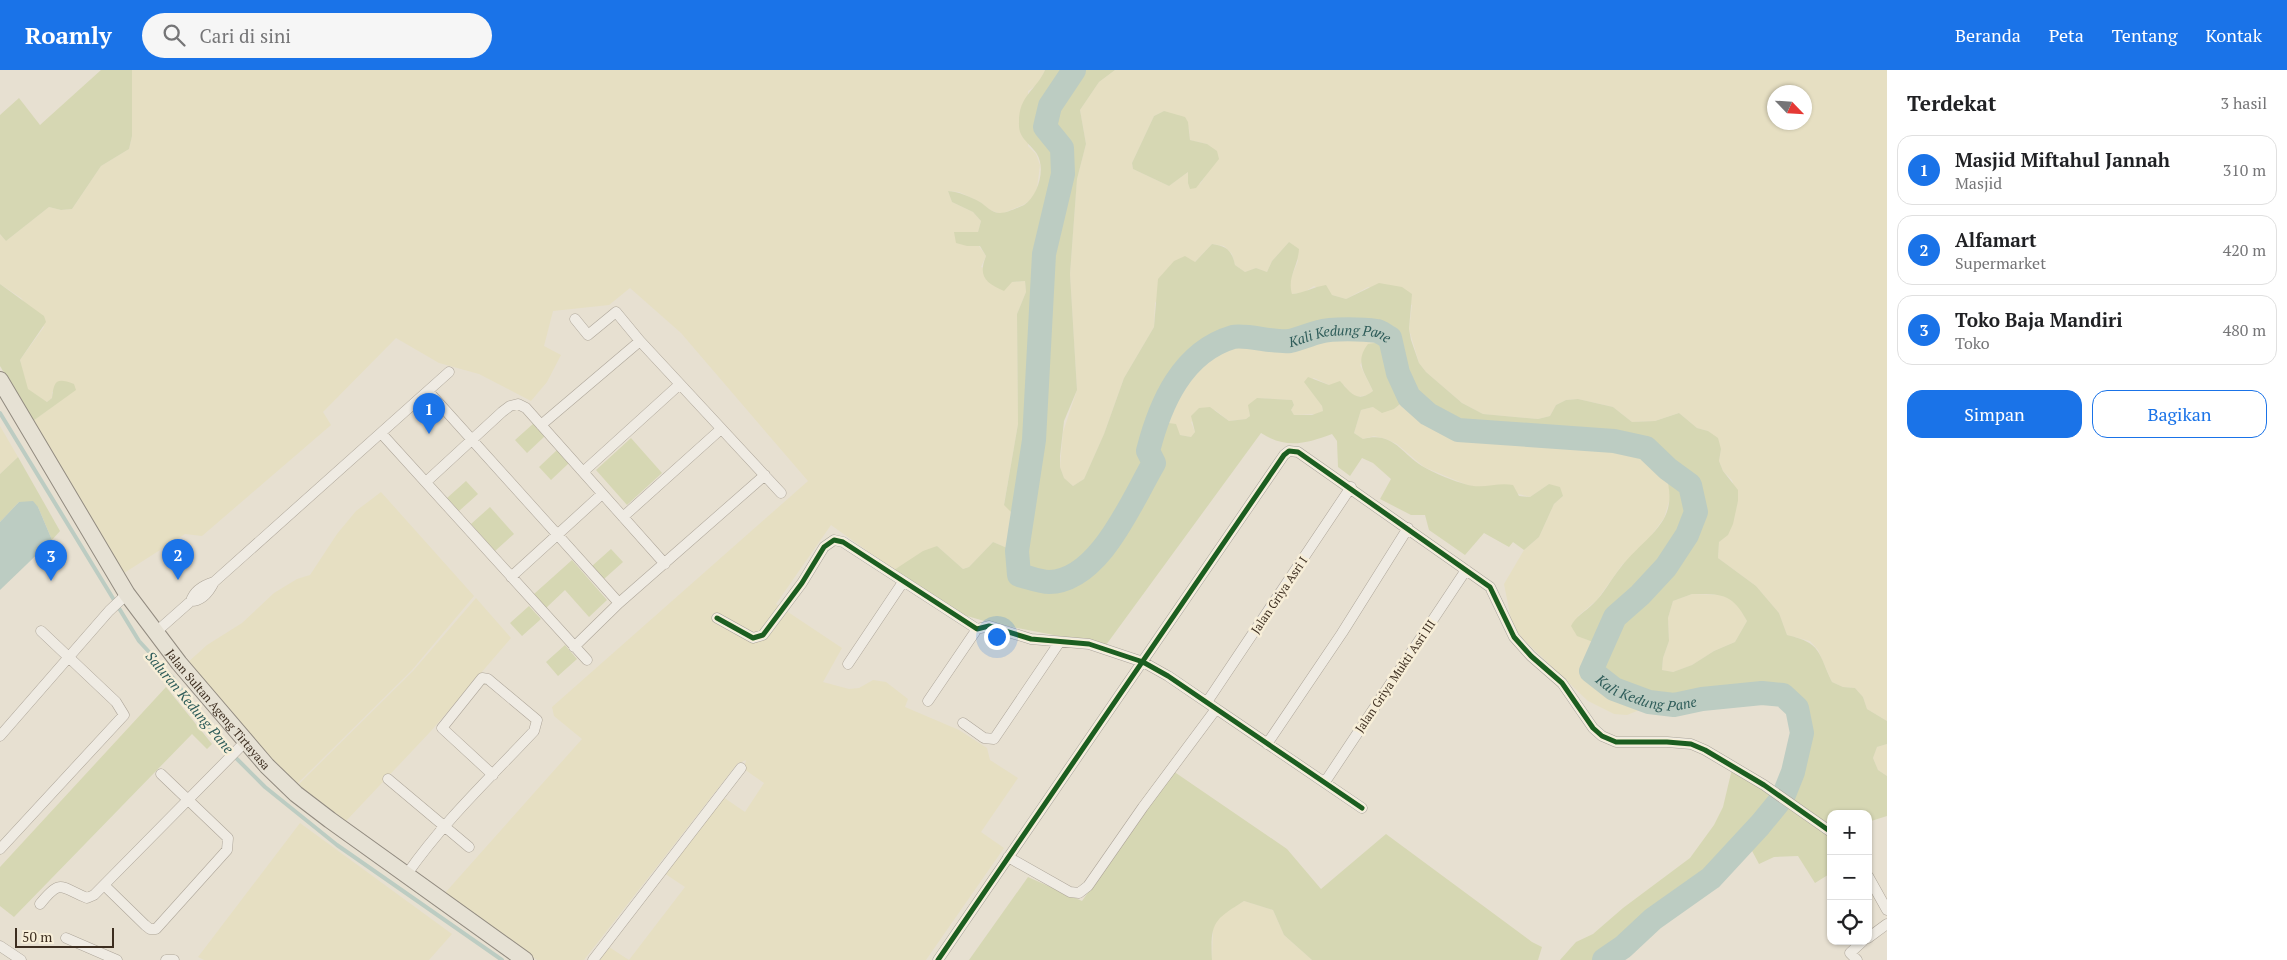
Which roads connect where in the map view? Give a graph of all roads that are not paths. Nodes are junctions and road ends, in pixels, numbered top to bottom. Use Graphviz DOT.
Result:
graph roads {
  1 [pos="575,319"];
  2 [pos="640,341"];
  3 [pos="449,372"];
  4 [pos="0,380"];
  5 [pos="680,384"];
  6 [pos="428,391"];
  7 [pos="541,425"];
  8 [pos="722,429"];
  9 [pos="381,433"];
  10 [pos="471,439"];
  11 [pos="583,472"];
  12 [pos="764,476"];
  13 [pos="426,482"];
  14 [pos="1351,487"];
  15 [pos="781,493"];
  16 [pos="602,494"];
  17 [pos="623,518"];
  18 [pos="1408,528"];
  19 [pos="557,534"];
  20 [pos="665,564"];
  21 [pos="1466,570"];
  22 [pos="511,577"];
  23 [pos="903,582"];
  24 [pos="124,598"];
  25 [pos="619,603"];
  26 [pos="717,618"];
  27 [pos="977,629"];
  28 [pos="41,630"];
  29 [pos="156,632"];
  30 [pos="1059,643"];
  31 [pos="574,647"];
  32 [pos="70,657"];
  33 [pos="586,660"];
  34 [pos="1143,662"];
  35 [pos="848,664"];
  36 [pos="928,701"];
  37 [pos="1207,702"];
  38 [pos="1216,710"];
  39 [pos="963,723"];
  40 [pos="0,736"];
  41 [pos="242,744"];
  42 [pos="1267,744"];
  43 [pos="742,768"];
  44 [pos="161,774"];
  45 [pos="493,775"];
  46 [pos="388,780"];
  47 [pos="1325,782"];
  48 [pos="188,800"];
  49 [pos="1362,808"];
  50 [pos="444,826"];
  51 [pos="1827,829"];
  52 [pos="469,847"];
  53 [pos="0,849"];
  54 [pos="1008,857"];
  55 [pos="407,874"];
  56 [pos="1872,883"];
  57 [pos="104,885"];
  58 [pos="40,904"];
  59 [pos="1887,910"];
  60 [pos="1887,924"];
  61 [pos="1872,935"];
  62 [pos="66,938"];
  63 [pos="1859,945"];
  64 [pos="0,946"];
  65 [pos="100,957"];
  66 [pos="21,960"];
  67 [pos="117,960"];
  68 [pos="166,960"];
  69 [pos="174,960"];
  70 [pos="525,960"];
  71 [pos="593,960"];
  72 [pos="938,960"];
  73 [pos="1857,960"];
  1 -- 2 [label="street"];
  2 -- 5 [label="street"];
  2 -- 7 [label="street"];
  3 -- 6 [label="street"];
  4 -- 24 [label="main road, Jalan Sultan Ageng Tirtayasa"];
  5 -- 8 [label="street"];
  5 -- 11 [label="street"];
  6 -- 9 [label="street"];
  6 -- 10 [label="street"];
  7 -- 10 [label="street"];
  7 -- 11 [label="street"];
  8 -- 12 [label="street"];
  8 -- 17 [label="street"];
  9 -- 13 [label="street"];
  9 -- 29 [label="street"];
  10 -- 13 [label="street"];
  10 -- 19 [label="street"];
  11 -- 16 [label="street"];
  12 -- 15 [label="street"];
  12 -- 20 [label="street"];
  13 -- 22 [label="street"];
  14 -- 18 [label="street"];
  14 -- 34 [label="street"];
  14 -- 37 [label="street, Jalan Griya Asri I"];
  16 -- 17 [label="street"];
  16 -- 19 [label="street"];
  17 -- 20 [label="street"];
  18 -- 21 [label="street"];
  18 -- 42 [label="street"];
  19 -- 22 [label="street"];
  19 -- 25 [label="street"];
  20 -- 25 [label="street"];
  21 -- 47 [label="street, Jalan Griya Mukti Asri III"];
  21 -- 51 [label="street"];
  22 -- 31 [label="street"];
  23 -- 26 [label="street"];
  23 -- 27 [label="street"];
  23 -- 35 [label="street"];
  24 -- 29 [label="main road, Jalan Sultan Ageng Tirtayasa"];
  24 -- 32 [label="street"];
  25 -- 31 [label="street"];
  27 -- 30 [label="street"];
  27 -- 36 [label="street"];
  28 -- 32 [label="street"];
  29 -- 41 [label="main road, Jalan Sultan Ageng Tirtayasa"];
  30 -- 34 [label="street"];
  30 -- 39 [label="street"];
  31 -- 33 [label="street"];
  32 -- 40 [label="street"];
  32 -- 53 [label="street"];
  34 -- 37 [label="street"];
  34 -- 54 [label="street"];
  37 -- 38 [label="street"];
  38 -- 42 [label="street"];
  38 -- 54 [label="street"];
  41 -- 48 [label="street"];
  41 -- 55 [label="main road, Jalan Sultan Ageng Tirtayasa"];
  42 -- 47 [label="street"];
  43 -- 71 [label="street"];
  44 -- 48 [label="street"];
  45 -- 45 [label="street"];
  45 -- 50 [label="street"];
  46 -- 50 [label="street"];
  47 -- 49 [label="street"];
  48 -- 57 [label="street"];
  48 -- 57 [label="street"];
  50 -- 52 [label="street"];
  50 -- 55 [label="street"];
  54 -- 72 [label="street"];
  55 -- 70 [label="main road, Jalan Sultan Ageng Tirtayasa"];
  56 -- 59 [label="street"];
  57 -- 58 [label="street"];
  60 -- 61 [label="street"];
  62 -- 65 [label="street"];
  63 -- 73 [label="street"];
  64 -- 66 [label="street"];
  65 -- 67 [label="street"];
  68 -- 69 [label="street"];
}
